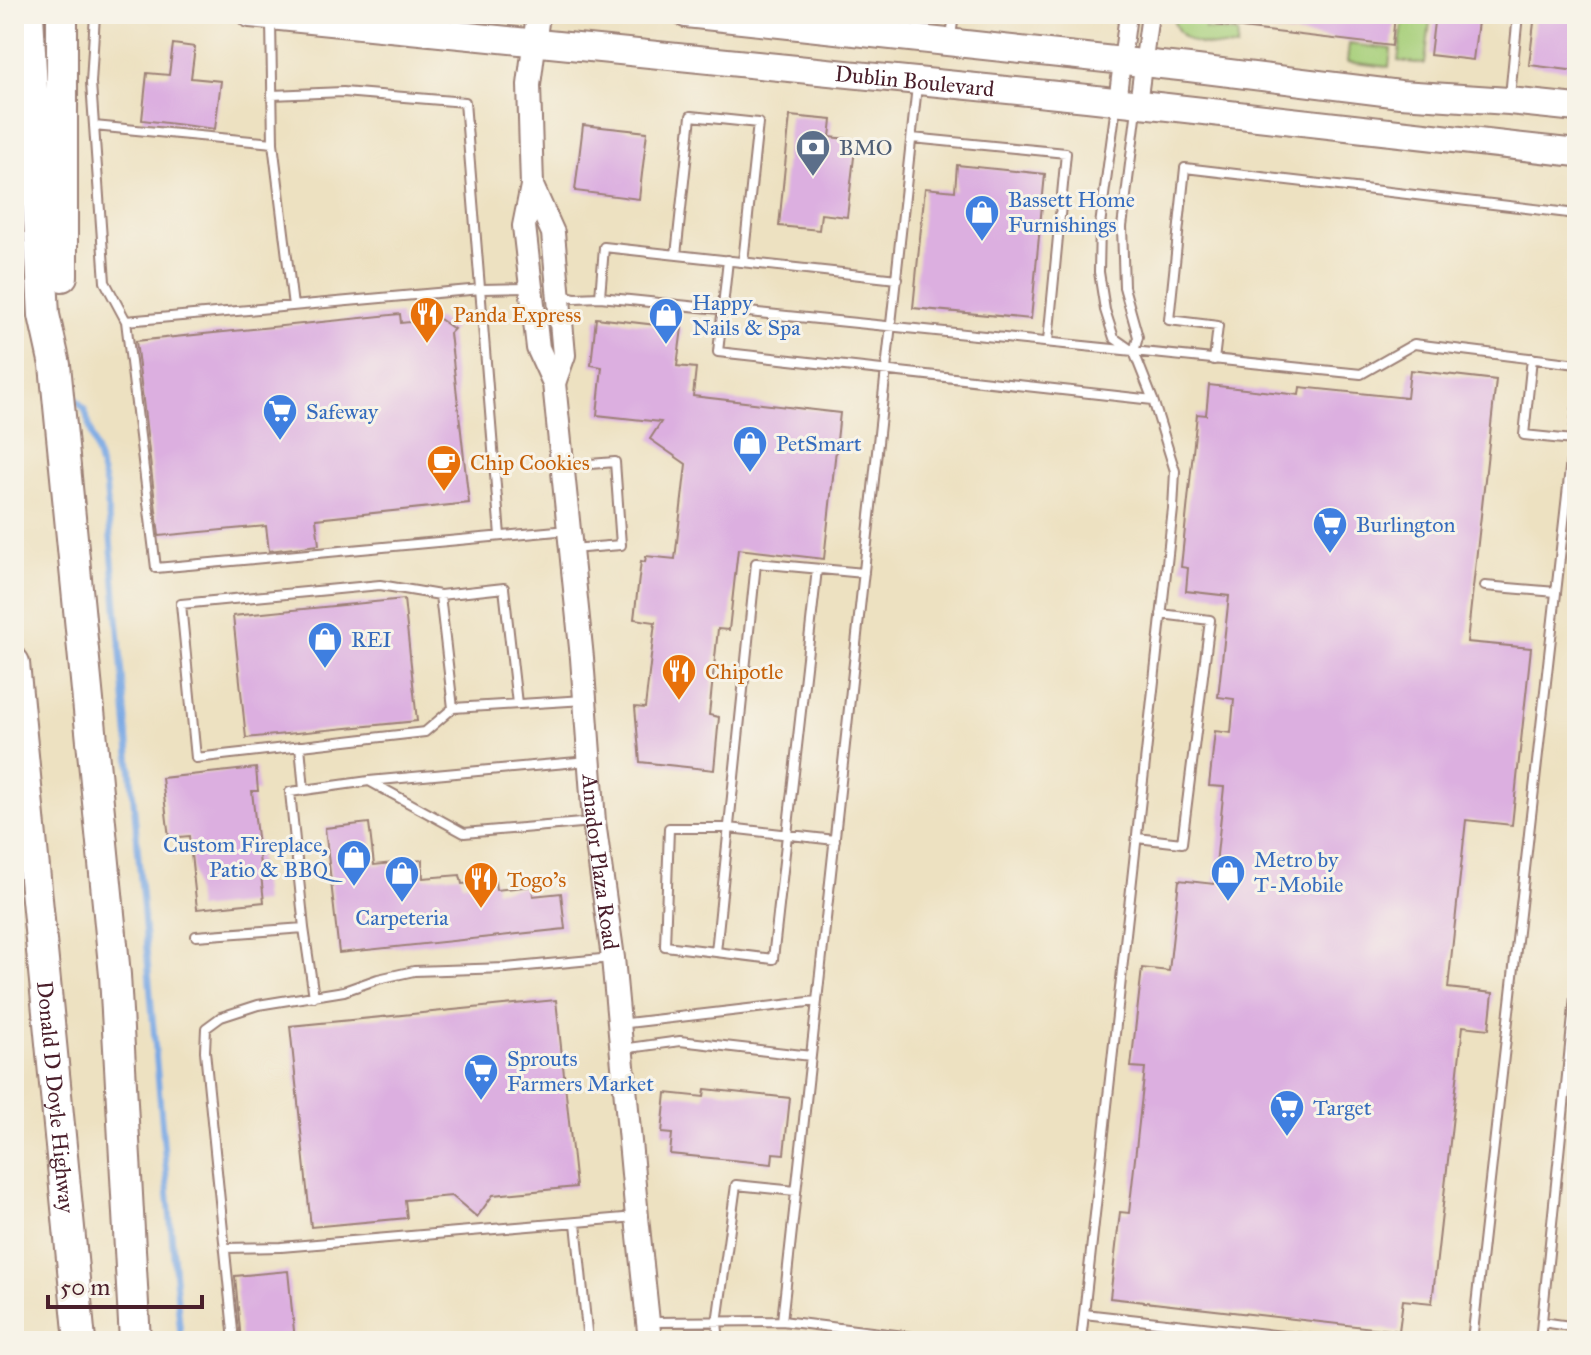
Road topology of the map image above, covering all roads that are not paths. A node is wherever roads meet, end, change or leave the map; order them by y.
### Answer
1 (28, 14) edge
2 (62, 14) edge
3 (95, 14) edge
4 (538, 14) edge
5 (686, 14) edge
6 (954, 14) edge
7 (1128, 14) edge
8 (1150, 14) edge
9 (1518, 14) edge
10 (260, 15) edge
11 (534, 42) junction
12 (950, 43) junction
13 (1133, 63) junction
14 (918, 81) junction
15 (272, 95) junction
16 (1509, 101) junction
17 (1127, 103) junction
18 (1577, 108) edge
19 (94, 126) junction
20 (912, 138) junction
21 (273, 143) junction
22 (1577, 153) edge
23 (532, 186) junction
24 (1577, 214) edge
25 (676, 255) junction
26 (728, 260) junction
27 (743, 262) junction
28 (897, 279) junction
29 (530, 288) junction
30 (481, 289) junction
31 (560, 295) junction
32 (600, 297) junction
33 (293, 306) junction
34 (722, 309) junction
35 (126, 321) junction
36 (891, 326) junction
37 (1048, 341) junction
38 (1134, 352) junction
39 (1532, 358) junction
40 (1214, 360) junction
41 (1577, 364) edge
42 (55, 365) junction
43 (887, 371) junction
44 (554, 383) junction
45 (1153, 400) junction
46 (1577, 406) edge
47 (1573, 440) junction
48 (563, 466) junction
49 (500, 536) junction
50 (570, 539) junction
51 (817, 569) junction
52 (864, 573) junction
53 (1485, 586) dead end
54 (1556, 592) junction
55 (440, 595) junction
56 (1161, 614) junction
57 (14, 663) edge
58 (585, 700) junction
59 (517, 704) junction
60 (453, 708) junction
61 (300, 746) junction
62 (589, 761) junction
63 (369, 781) junction
64 (304, 790) junction
65 (594, 822) junction
66 (729, 828) junction
67 (787, 835) junction
68 (1137, 838) junction
69 (835, 840) junction
70 (304, 928) junction
71 (196, 936) dead end
72 (716, 952) junction
73 (613, 958) junction
74 (1577, 977) edge
75 (314, 997) junction
76 (817, 1001) junction
77 (619, 1024) junction
78 (621, 1049) junction
79 (811, 1056) junction
80 (796, 1191) junction
81 (637, 1217) junction
82 (576, 1223) junction
83 (225, 1248) junction
84 (1084, 1314) junction
85 (782, 1321) junction
86 (1542, 1322) junction
87 (717, 1323) junction
88 (1189, 1326) junction
89 (1577, 1327) edge
90 (649, 1332) edge
91 (80, 1341) edge
92 (135, 1341) edge
93 (234, 1341) edge
94 (588, 1341) edge
95 (719, 1341) edge
96 (945, 1341) edge
97 (1081, 1341) edge
98 (1187, 1341) edge
99 (1330, 1341) edge
100 (1472, 1341) edge
101 (1540, 1341) edge

1 - 42 highway
2 - 42 highway
3 - 19 lane
4 - 11 street, Amador Plaza Road
5 - 12 main road, Dublin Boulevard
6 - 12 lane
7 - 13 street
8 - 13 street
9 - 16 lane
10 - 11 main road, Dublin Boulevard
10 - 15 lane
11 - 14 main road, Dublin Boulevard
11 - 23 street, Amador Plaza Road
12 - 13 main road, Dublin Boulevard
13 - 16 main road, Dublin Boulevard
13 - 17 street
14 - 17 main road, Dublin Boulevard
14 - 20 lane
15 - 21 lane
15 - 30 lane
16 - 18 main road, Dublin Boulevard
17 - 22 main road, Dublin Boulevard
17 - 38 lane
17 - 38 lane
19 - 21 lane
19 - 35 lane
20 - 28 lane
20 - 37 lane
21 - 33 lane
23 - 29 street, Amador Plaza Road
23 - 31 street, Amador Plaza Road
24 - 40 lane
25 - 26 lane
25 - 27 lane
25 - 32 lane
26 - 27 lane
26 - 34 lane
27 - 28 lane
28 - 36 lane
29 - 30 lane
29 - 44 street, Amador Plaza Road
30 - 33 lane
30 - 49 lane
31 - 32 lane
31 - 44 street, Amador Plaza Road
32 - 34 lane
33 - 35 lane
34 - 36 lane
34 - 43 lane
35 - 49 lane
36 - 37 lane
36 - 43 lane
37 - 38 lane
38 - 40 lane
38 - 45 lane
39 - 40 lane
39 - 41 lane
39 - 47 lane
42 - 92 highway
43 - 45 lane
43 - 52 lane
44 - 48 street, Amador Plaza Road
45 - 56 lane
46 - 47 lane
47 - 54 lane
48 - 50 street, Amador Plaza Road
48 - 50 lane
49 - 50 lane
50 - 58 street, Amador Plaza Road
51 - 52 lane
51 - 66 lane
51 - 67 lane
52 - 69 lane
53 - 54 lane
54 - 100 lane
55 - 59 lane
55 - 60 lane
55 - 61 lane
56 - 68 lane
56 - 68 lane
57 - 91 highway, Donald D Doyle Highway
58 - 59 lane
58 - 62 street, Amador Plaza Road
59 - 60 lane
60 - 61 lane
61 - 64 lane
62 - 63 lane
62 - 65 street, Amador Plaza Road
63 - 64 lane
63 - 65 lane
64 - 70 lane
65 - 73 street, Amador Plaza Road
66 - 67 lane
66 - 72 lane
66 - 72 lane
67 - 69 lane
67 - 72 lane
68 - 84 lane
69 - 76 lane
70 - 71 lane
70 - 75 lane
73 - 75 lane
73 - 77 street, Amador Plaza Road
74 - 86 lane
75 - 83 lane
76 - 77 lane
76 - 79 lane
77 - 78 street, Amador Plaza Road
78 - 79 lane
78 - 81 street, Amador Plaza Road
79 - 80 lane
80 - 85 lane
80 - 87 lane
81 - 82 lane
81 - 90 street, Amador Plaza Road
82 - 83 lane
82 - 94 lane
83 - 93 lane
84 - 88 lane
84 - 97 lane
85 - 87 lane
85 - 96 lane
86 - 89 lane
86 - 101 lane
87 - 90 lane
87 - 95 lane
88 - 98 lane
88 - 99 lane

